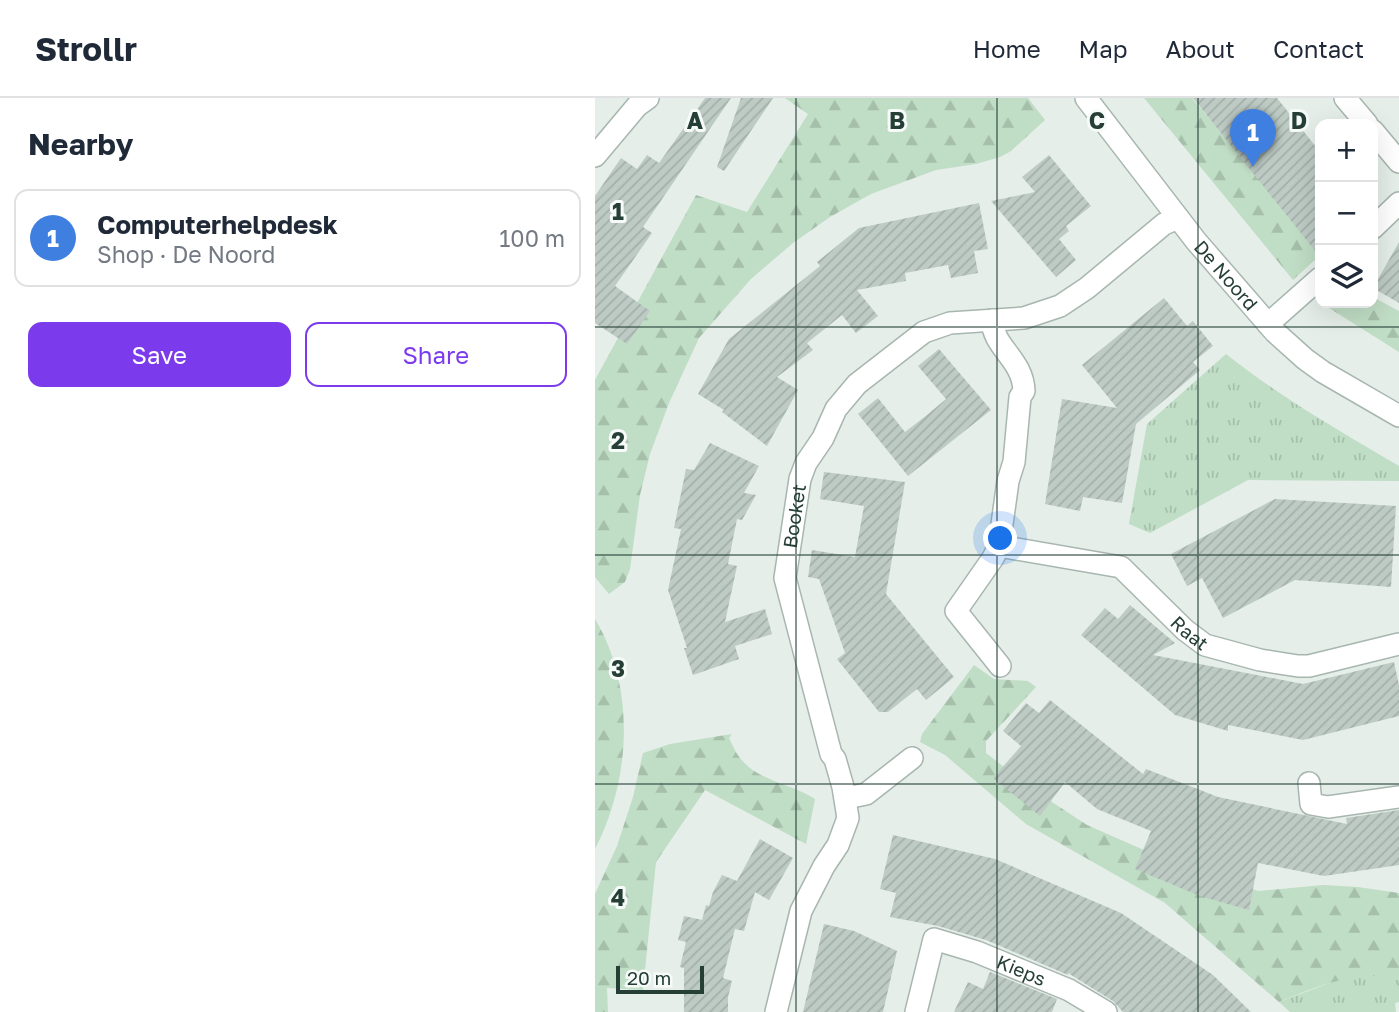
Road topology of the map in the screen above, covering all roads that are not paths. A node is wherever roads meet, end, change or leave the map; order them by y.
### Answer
1 (648, 98) edge
2 (1086, 98) edge
3 (1345, 98) edge
4 (1363, 119) edge
5 (1378, 137) edge
6 (595, 156) edge
7 (1399, 162) edge
8 (1399, 203) edge
9 (1178, 218) junction
10 (1378, 223) edge
11 (1315, 282) edge
12 (992, 320) junction
13 (1268, 324) junction
14 (1399, 416) edge
15 (999, 546) junction
16 (1399, 644) edge
17 (1000, 666) dead end
18 (912, 758) dead end
19 (1309, 783) dead end
20 (1399, 797) edge
21 (846, 798) junction
22 (776, 1012) edge
23 (916, 1012) edge
24 (1105, 1012) edge

1 - 6 street
2 - 9 street, De Noord
3 - 4 street
5 - 7 street
8 - 10 street
9 - 12 street, Booket
9 - 13 street, De Noord
11 - 13 street
12 - 15 street
12 - 21 street, Booket
13 - 14 street, De Noord
15 - 16 street, Raat
15 - 17 street
18 - 21 street
19 - 20 street
21 - 22 street, Booket
23 - 24 street, Kieps

